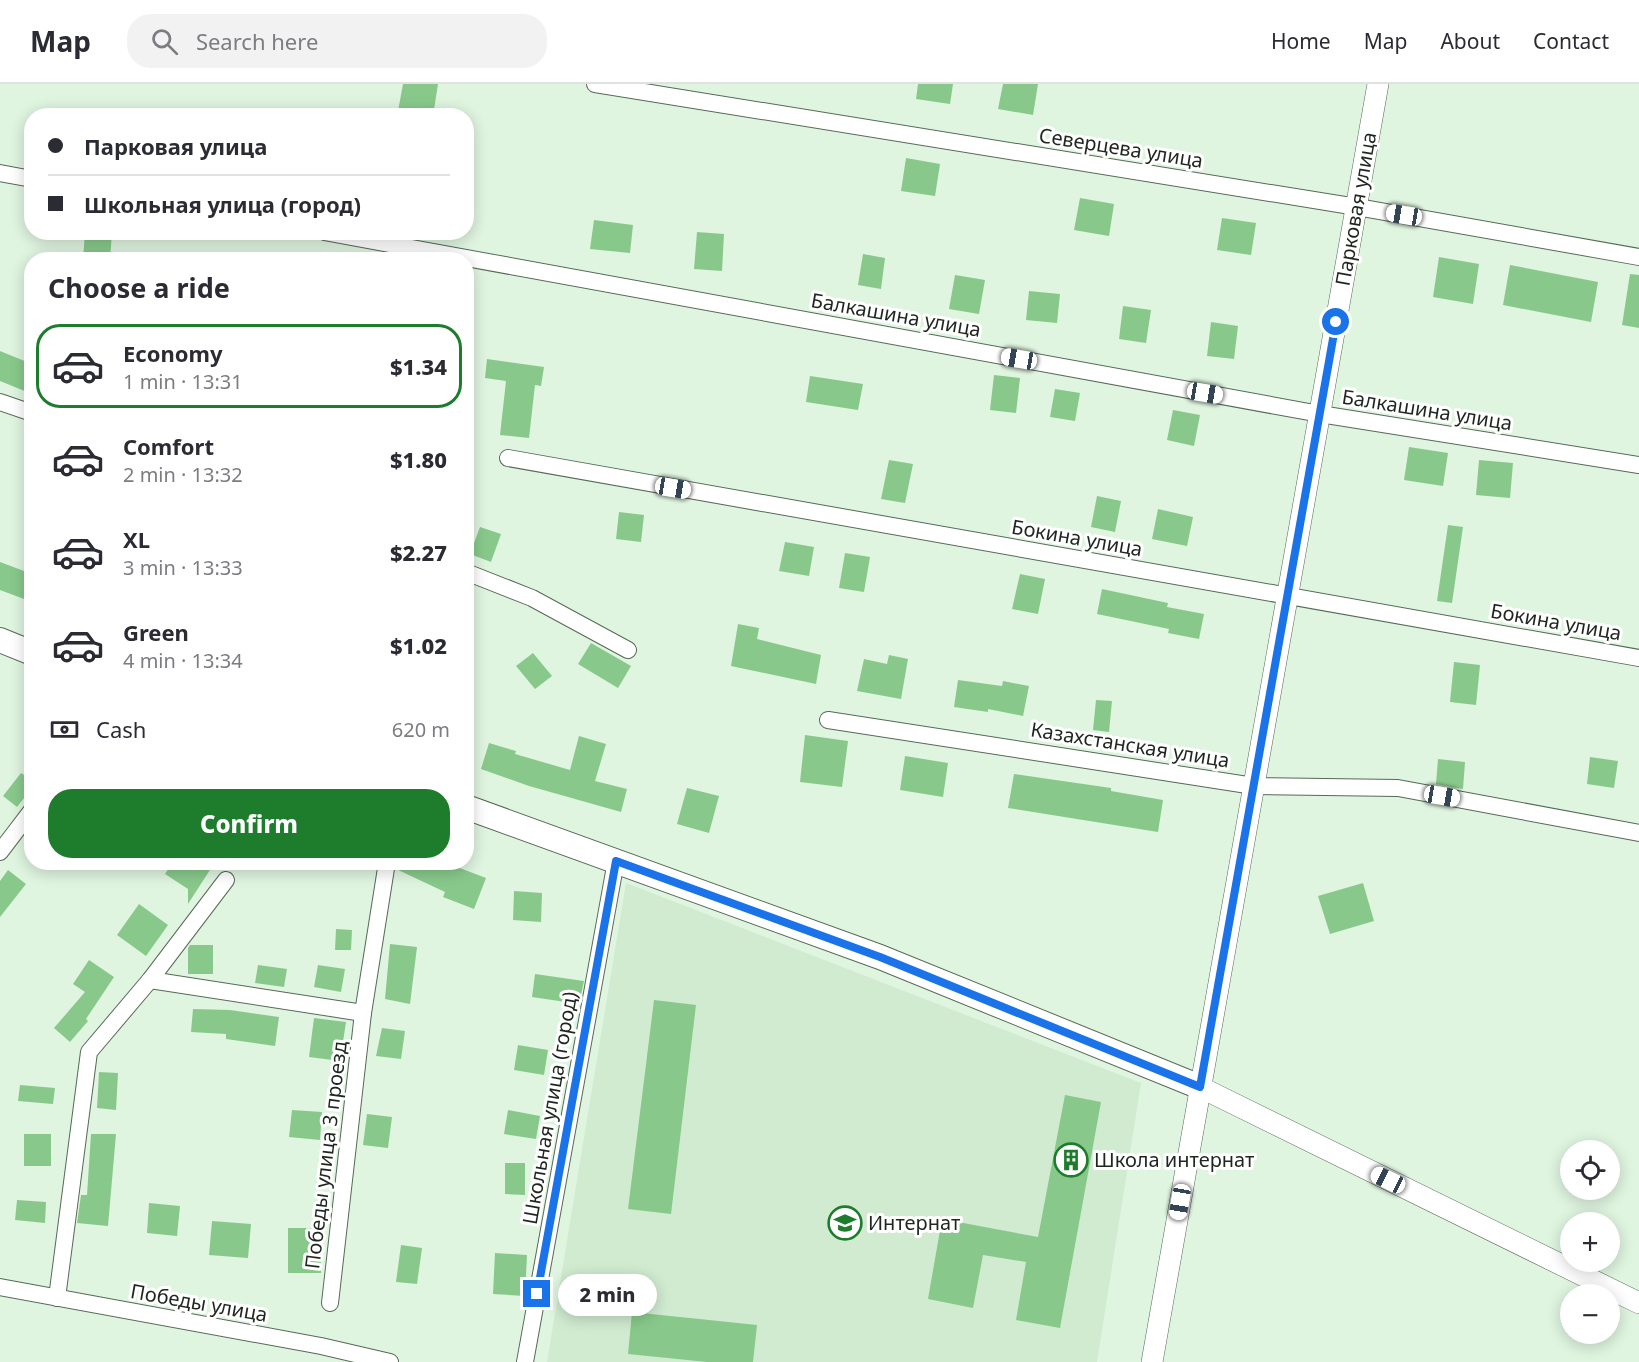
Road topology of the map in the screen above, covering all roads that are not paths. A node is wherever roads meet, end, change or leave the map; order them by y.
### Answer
1 (595, 84) edge
2 (1378, 84) edge
3 (0, 173) edge
4 (24, 178) edge
5 (1357, 207) junction
6 (368, 240) edge
7 (433, 252) edge
8 (1639, 257) edge
9 (474, 259) edge
10 (0, 402) edge
11 (24, 410) edge
12 (1320, 414) junction
13 (508, 458) dead end
14 (1639, 465) edge
15 (474, 575) edge
16 (1287, 597) junction
17 (0, 640) edge
18 (24, 650) edge
19 (628, 650) dead end
20 (1639, 658) edge
21 (828, 720) dead end
22 (1254, 786) junction
23 (474, 810) edge
24 (24, 820) edge
25 (1639, 833) edge
26 (0, 852) edge
27 (616, 861) junction
28 (386, 870) edge
29 (226, 880) dead end
30 (150, 980) junction
31 (363, 1012) junction
32 (1200, 1087) junction
33 (0, 1287) edge
34 (57, 1298) junction
35 (330, 1303) dead end
36 (1639, 1303) edge
37 (390, 1362) edge
38 (525, 1362) edge
39 (1152, 1362) edge

1 - 5 street, Северцева улица
2 - 5 street, Парковая улица
3 - 4 street
5 - 8 street, Северцева улица
5 - 12 street, Парковая улица
6 - 7 street, Балкашина улица
9 - 12 street, Балкашина улица
10 - 11 street
12 - 14 street, Балкашина улица
12 - 16 street, Парковая улица
13 - 16 street, Бокина улица
15 - 19 street
16 - 20 street, Бокина улица
16 - 22 street, Парковая улица
17 - 18 main road
21 - 22 street, Казахстанская улица
22 - 25 street, Казахстанская улица
22 - 32 street, Парковая улица
23 - 27 main road
24 - 26 street
27 - 32 main road
27 - 38 street, Школьная улица (город)
28 - 31 street, Победы улица 3 проезд
29 - 30 street
30 - 31 street
30 - 34 street
31 - 35 street, Победы улица 3 проезд
32 - 36 street
32 - 39 street, Парковая улица
33 - 34 street, Победы улица
34 - 37 street, Победы улица

